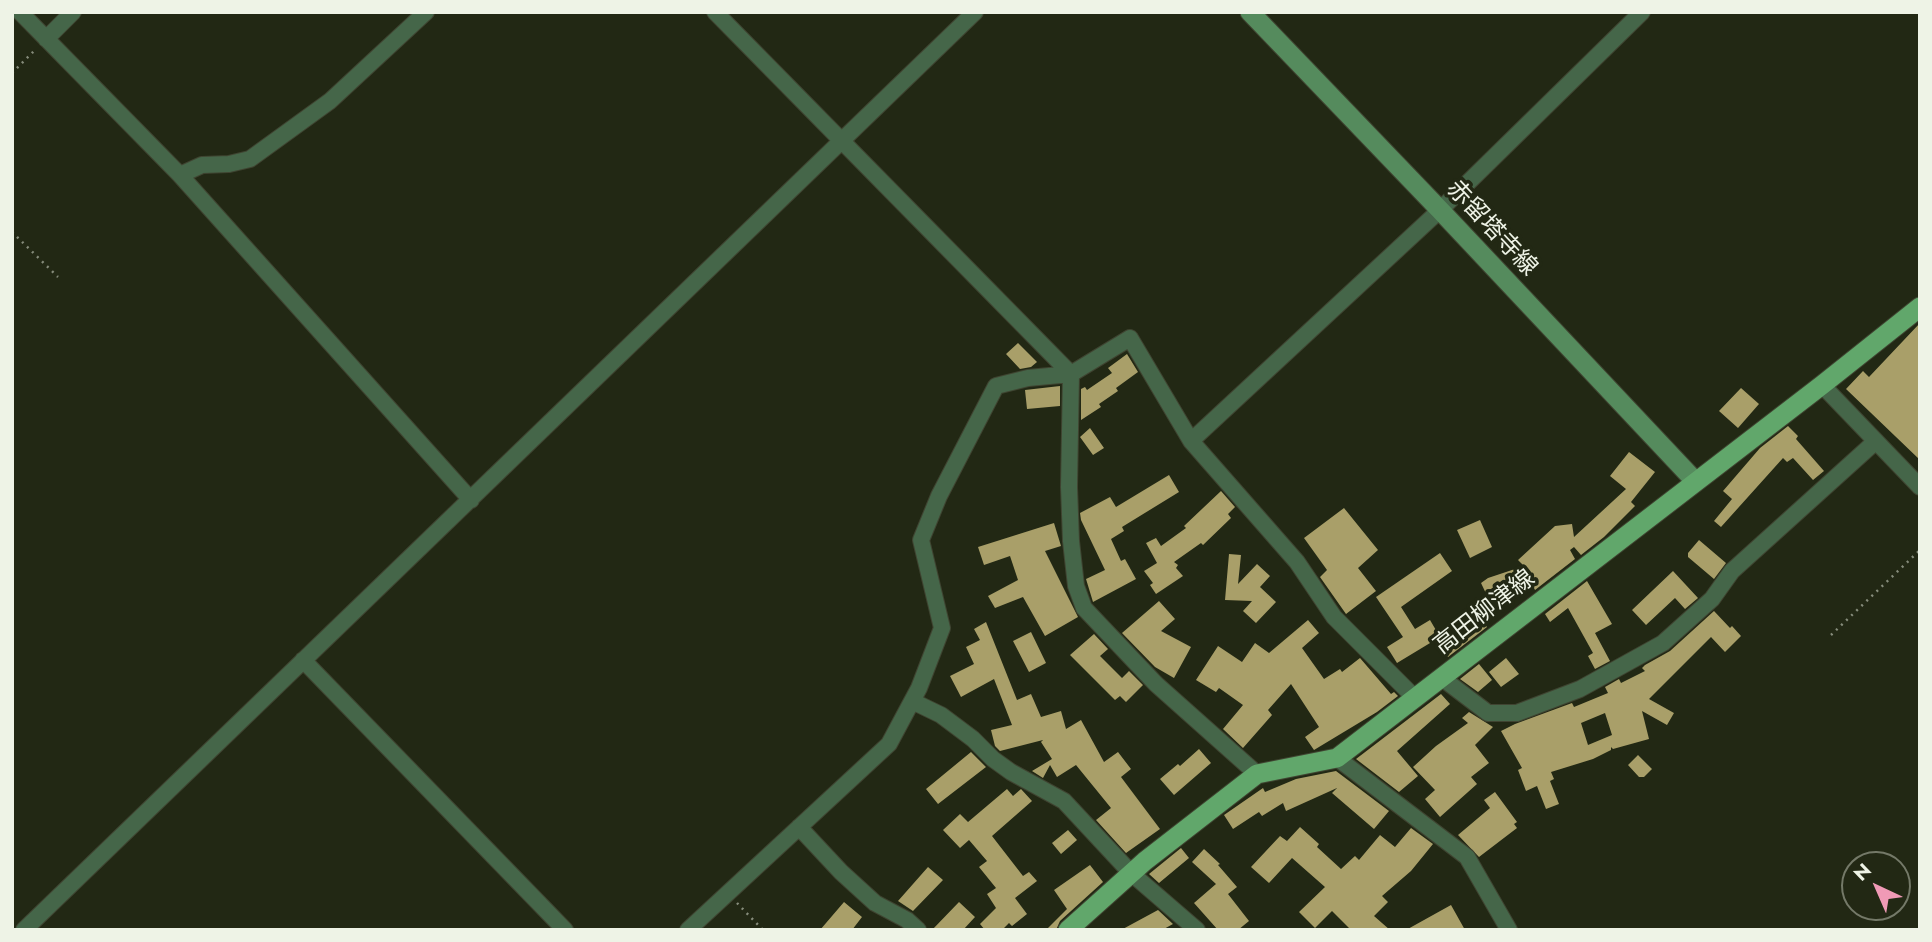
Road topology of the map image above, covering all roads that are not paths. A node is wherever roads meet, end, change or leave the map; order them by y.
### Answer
1 (20, 12) edge
2 (73, 12) edge
3 (426, 12) edge
4 (715, 12) edge
5 (975, 12) edge
6 (1250, 12) edge
7 (1642, 12) edge
8 (46, 39) junction
9 (840, 141) junction
10 (180, 176) junction
11 (1440, 210) junction
12 (1920, 307) edge
13 (1071, 374) junction
14 (1822, 385) junction
15 (1876, 441) junction
16 (1191, 442) junction
17 (1695, 481) junction
18 (1920, 487) edge
19 (471, 500) junction
20 (303, 660) junction
21 (1442, 678) junction
22 (1415, 698) junction
23 (912, 701) junction
24 (1337, 758) junction
25 (1257, 775) junction
26 (799, 827) junction
27 (1131, 873) junction
28 (1500, 927) edge
29 (24, 930) edge
30 (565, 930) edge
31 (688, 930) edge
32 (918, 930) edge
33 (1068, 930) edge
34 (1197, 930) edge

1 - 8 street
2 - 8 street
3 - 10 street
4 - 9 street
5 - 9 street
6 - 11 main road, 赤留塔寺線
7 - 11 street
8 - 10 street
9 - 13 street
9 - 19 street
10 - 19 street
11 - 16 street
11 - 17 main road, 赤留塔寺線
12 - 14 main road, 高田柳津線
13 - 16 street
13 - 23 street
13 - 25 street
14 - 15 street
14 - 17 main road, 高田柳津線
15 - 18 street
15 - 21 street
16 - 22 street
17 - 21 main road, 高田柳津線
19 - 20 street
20 - 29 street
20 - 30 street
21 - 22 main road, 高田柳津線
22 - 24 main road, 高田柳津線
23 - 26 street
23 - 27 street
24 - 25 main road, 高田柳津線
24 - 28 street
25 - 27 main road, 高田柳津線
26 - 31 street
26 - 32 street
27 - 33 main road, 高田柳津線
27 - 34 street

